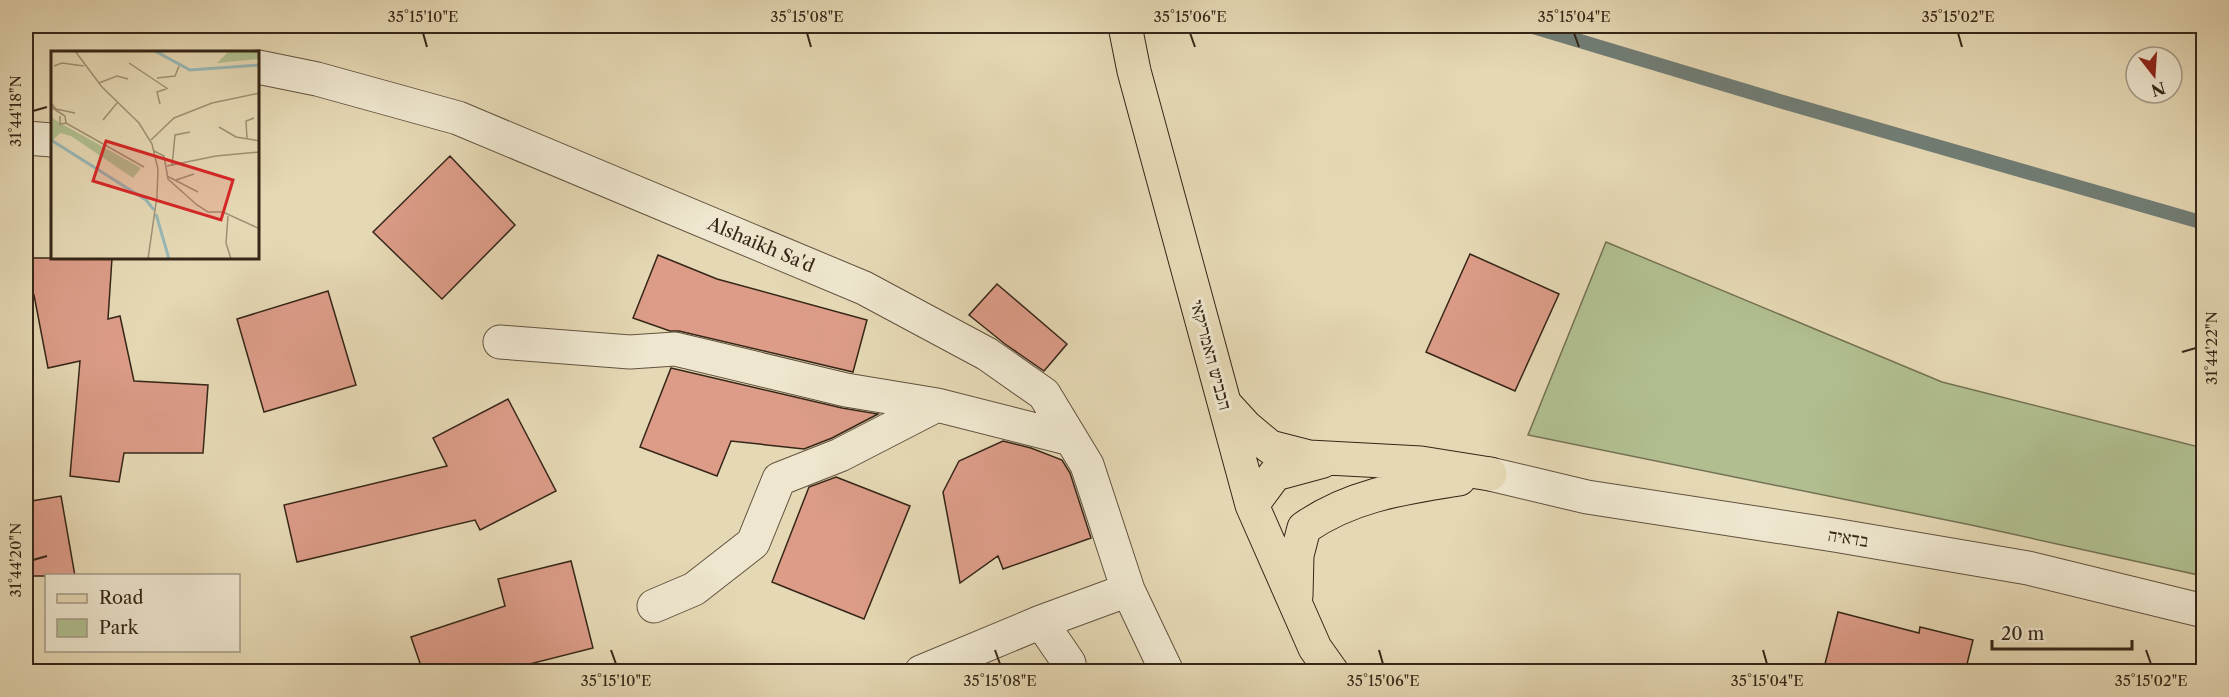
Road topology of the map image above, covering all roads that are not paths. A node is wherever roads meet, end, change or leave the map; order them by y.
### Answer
1 (1125, 26) edge
2 (260, 67) edge
3 (26, 138) edge
4 (51, 140) edge
5 (500, 342) dead end
6 (1224, 403) junction
7 (937, 405) junction
8 (1071, 439) junction
9 (1334, 458) junction
10 (1490, 474) junction
11 (1252, 505) junction
12 (1128, 590) junction
13 (1296, 603) junction
14 (654, 606) dead end
15 (2204, 611) edge
16 (1041, 622) junction
17 (921, 672) edge
18 (1070, 672) edge
19 (1167, 672) edge
20 (1332, 672) edge

1 - 6 main road, הכביש האמריקאי
2 - 8 street, Alshaikh Sa'd
3 - 4 street
5 - 7 street
6 - 9 main road
6 - 11 main road, הכביש האמריקאי
7 - 8 street
7 - 14 street
8 - 12 street, Alshaikh Sa'd
9 - 10 main road
9 - 11 main road
10 - 13 main road
10 - 15 street, בדאיה
11 - 13 main road, הכביש האמריקאי
12 - 16 street
12 - 19 street, Alshaikh Sa'd
13 - 20 main road, הכביש האמריקאי
16 - 17 street
16 - 18 street

